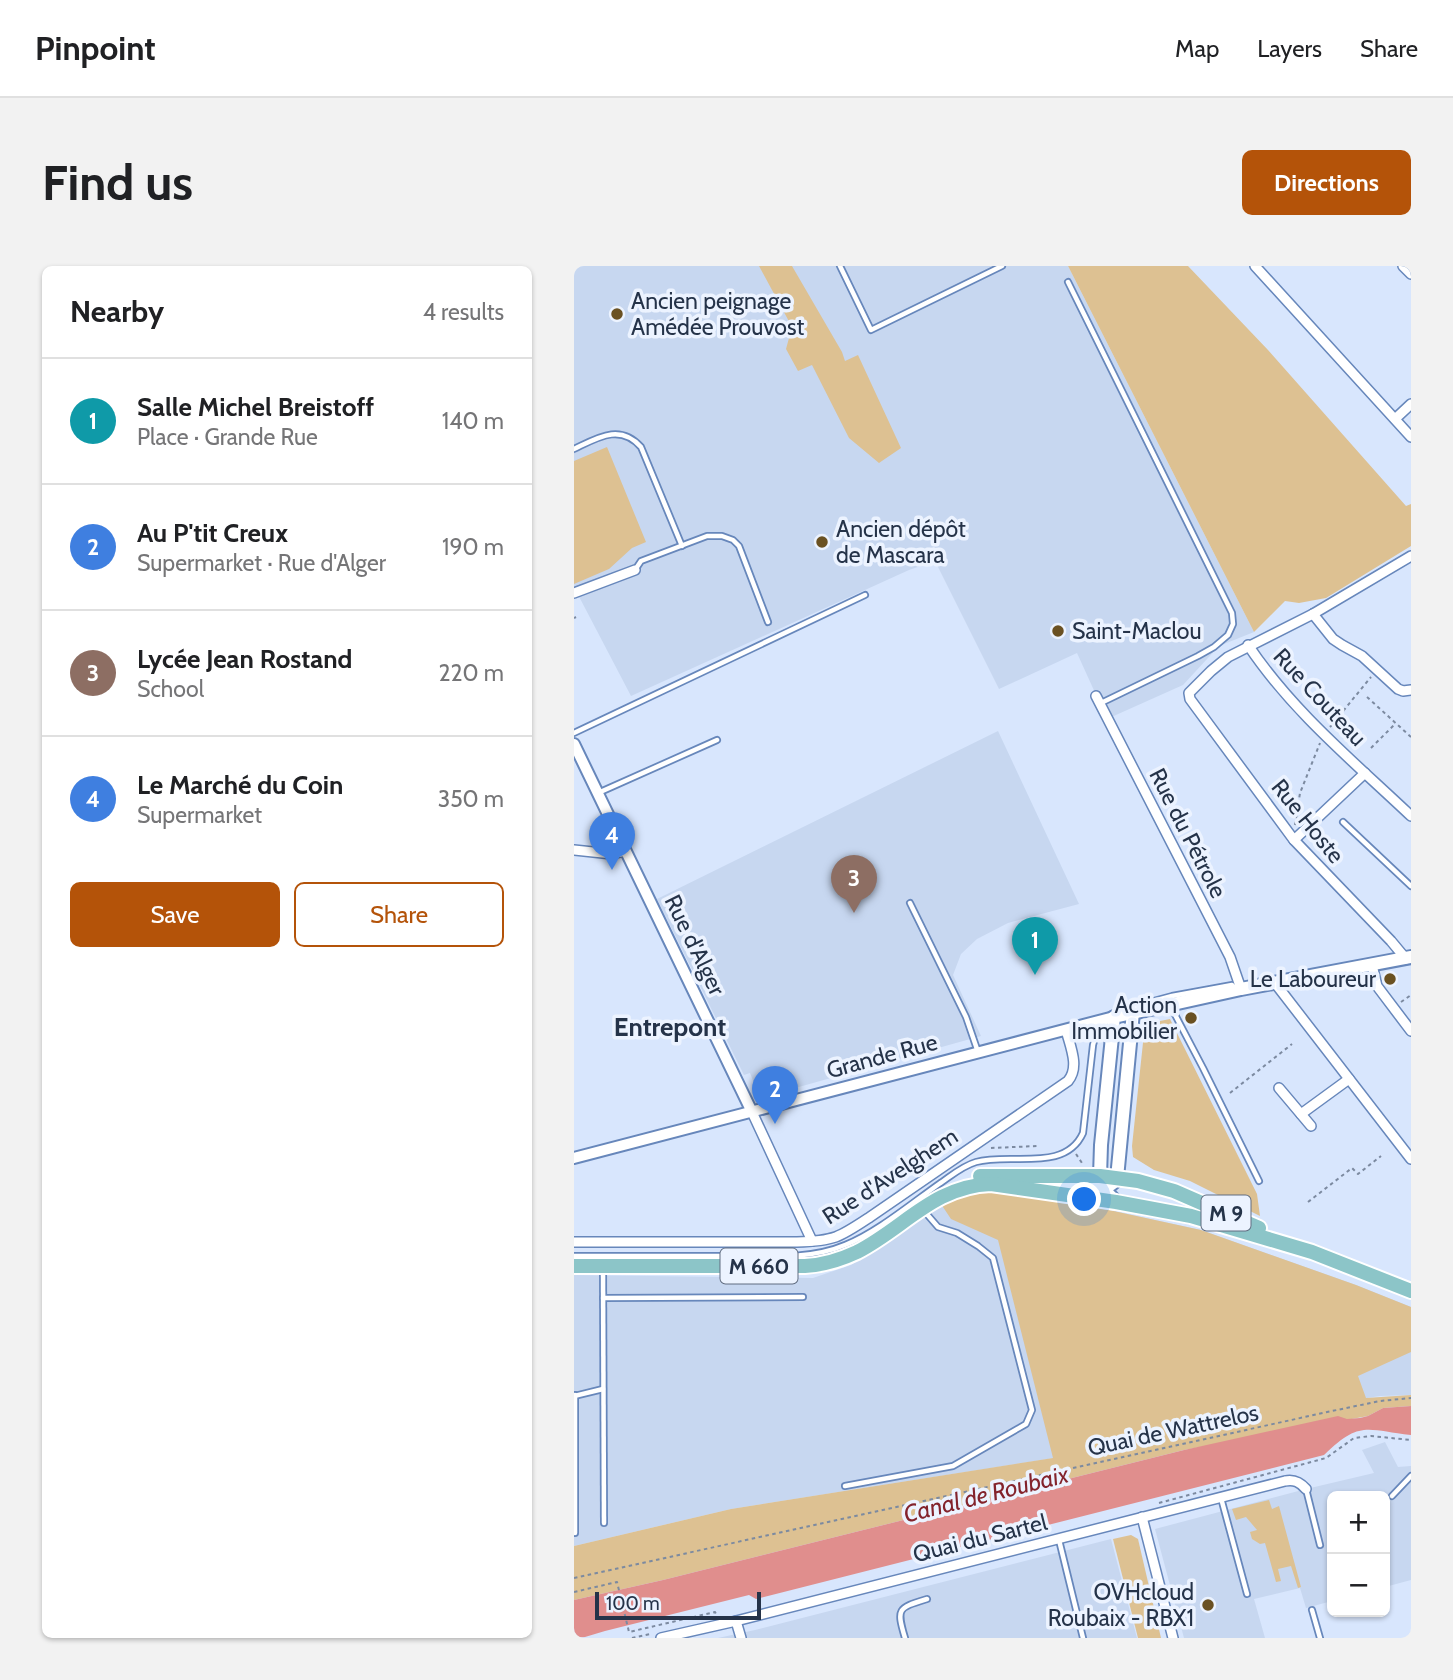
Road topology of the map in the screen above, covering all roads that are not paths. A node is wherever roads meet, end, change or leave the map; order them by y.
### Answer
1 (840, 266) edge
2 (1002, 266) edge
3 (1255, 266) edge
4 (1403, 266) edge
5 (1411, 274) edge
6 (1068, 282) dead end
7 (1411, 404) edge
8 (1395, 419) junction
9 (1411, 437) edge
10 (574, 450) edge
11 (682, 547) junction
12 (1411, 556) edge
13 (635, 570) joint
14 (574, 593) edge
15 (865, 595) dead end
16 (1312, 614) junction
17 (768, 622) dead end
18 (1248, 645) junction
19 (1411, 690) edge
20 (1098, 700) joint
21 (574, 733) edge
22 (717, 740) dead end
23 (574, 744) edge
24 (1365, 772) junction
25 (598, 793) junction
26 (1411, 816) edge
27 (1343, 822) dead end
28 (1294, 840) junction
29 (574, 850) edge
30 (625, 851) junction
31 (1411, 886) edge
32 (910, 903) dead end
33 (1409, 958) edge
34 (1372, 965) junction
35 (1275, 983) junction
36 (1240, 987) junction
37 (1164, 1005) junction
38 (1133, 1012) junction
39 (1114, 1017) junction
40 (1100, 1021) junction
41 (1066, 1030) junction
42 (1411, 1031) edge
43 (978, 1052) junction
44 (1349, 1079) junction
45 (1279, 1088) dead end
46 (752, 1112) junction
47 (1301, 1114) junction
48 (1311, 1126) dead end
49 (574, 1158) edge
50 (1411, 1159) edge
51 (1117, 1178) junction
52 (1259, 1181) dead end
53 (1102, 1182) junction
54 (956, 1189) junction
55 (1116, 1202) junction
56 (925, 1207) junction
57 (812, 1241) junction
58 (574, 1242) edge
59 (1312, 1252) junction
60 (574, 1256) edge
61 (574, 1266) edge
62 (603, 1266) junction
63 (1411, 1289) edge
64 (803, 1297) dead end
65 (603, 1298) junction
66 (603, 1389) junction
67 (574, 1396) edge
68 (1411, 1476) edge
69 (845, 1486) dead end
70 (1306, 1489) joint
71 (1392, 1496) dead end
72 (1221, 1497) junction
73 (1142, 1517) junction
74 (604, 1522) dead end
75 (575, 1533) edge
76 (1059, 1538) junction
77 (1320, 1545) dead end
78 (1247, 1594) dead end
79 (927, 1599) dead end
80 (1312, 1610) dead end
81 (736, 1620) junction
82 (661, 1638) edge
83 (741, 1638) edge
84 (905, 1638) edge
85 (1083, 1638) edge
86 (1173, 1638) edge
87 (1320, 1638) edge

1 - 2 lane
3 - 8 street
4 - 5 street
6 - 20 lane
7 - 8 street
8 - 9 street
10 - 11 lane
11 - 13 lane
11 - 17 lane
12 - 16 street
13 - 14 street
15 - 21 lane
16 - 18 street
16 - 19 street
18 - 24 street, Rue Couteau
18 - 28 street, Rue Hoste
20 - 36 street, Rue du Pétrole
22 - 25 lane
23 - 25 street, Rue d'Alger
24 - 26 street, Rue Couteau
24 - 28 street, Rue Couteau
25 - 30 street, Rue d'Alger
27 - 31 lane
28 - 33 street, Rue Hoste
29 - 30 street
30 - 46 street, Rue d'Alger
32 - 43 lane
33 - 34 main road, Grande Rue
34 - 35 main road, Grande Rue
34 - 42 street
35 - 36 main road, Grande Rue
35 - 44 street
36 - 37 main road, Grande Rue
36 - 40 lane
37 - 38 main road, Grande Rue
37 - 52 lane
38 - 39 main road, Grande Rue
38 - 51 main road
39 - 40 street, Grande Rue
39 - 53 main road
40 - 41 street, Grande Rue
40 - 60 lane
41 - 43 street, Grande Rue
41 - 57 street, Rue d'Avelghem
43 - 46 street, Grande Rue
44 - 47 street
44 - 50 street
45 - 47 street
46 - 49 street, Grande Rue
46 - 57 street, Rue d'Alger
47 - 48 street
51 - 53 main road, M 9
51 - 59 main road, M 9
53 - 54 main road, M 9
53 - 55 main road
53 - 56 main road, M 660
54 - 55 main road, M 660
54 - 56 main road, M 660
55 - 59 main road, M 9
56 - 62 main road, M 660
56 - 69 lane
57 - 58 street, Rue d'Avelghem
59 - 63 main road, M 9
61 - 62 main road, M 660
62 - 65 lane
64 - 65 lane
65 - 66 lane
66 - 67 lane
66 - 74 lane
67 - 75 lane
68 - 71 lane
70 - 72 street, Quai du Sartel
70 - 77 lane
72 - 73 street, Quai du Sartel
72 - 78 lane
73 - 76 street, Quai du Sartel
73 - 86 street
76 - 81 street, Quai du Sartel
76 - 85 lane
79 - 84 lane
80 - 87 lane
81 - 82 street, Quai du Sartel
81 - 83 street

